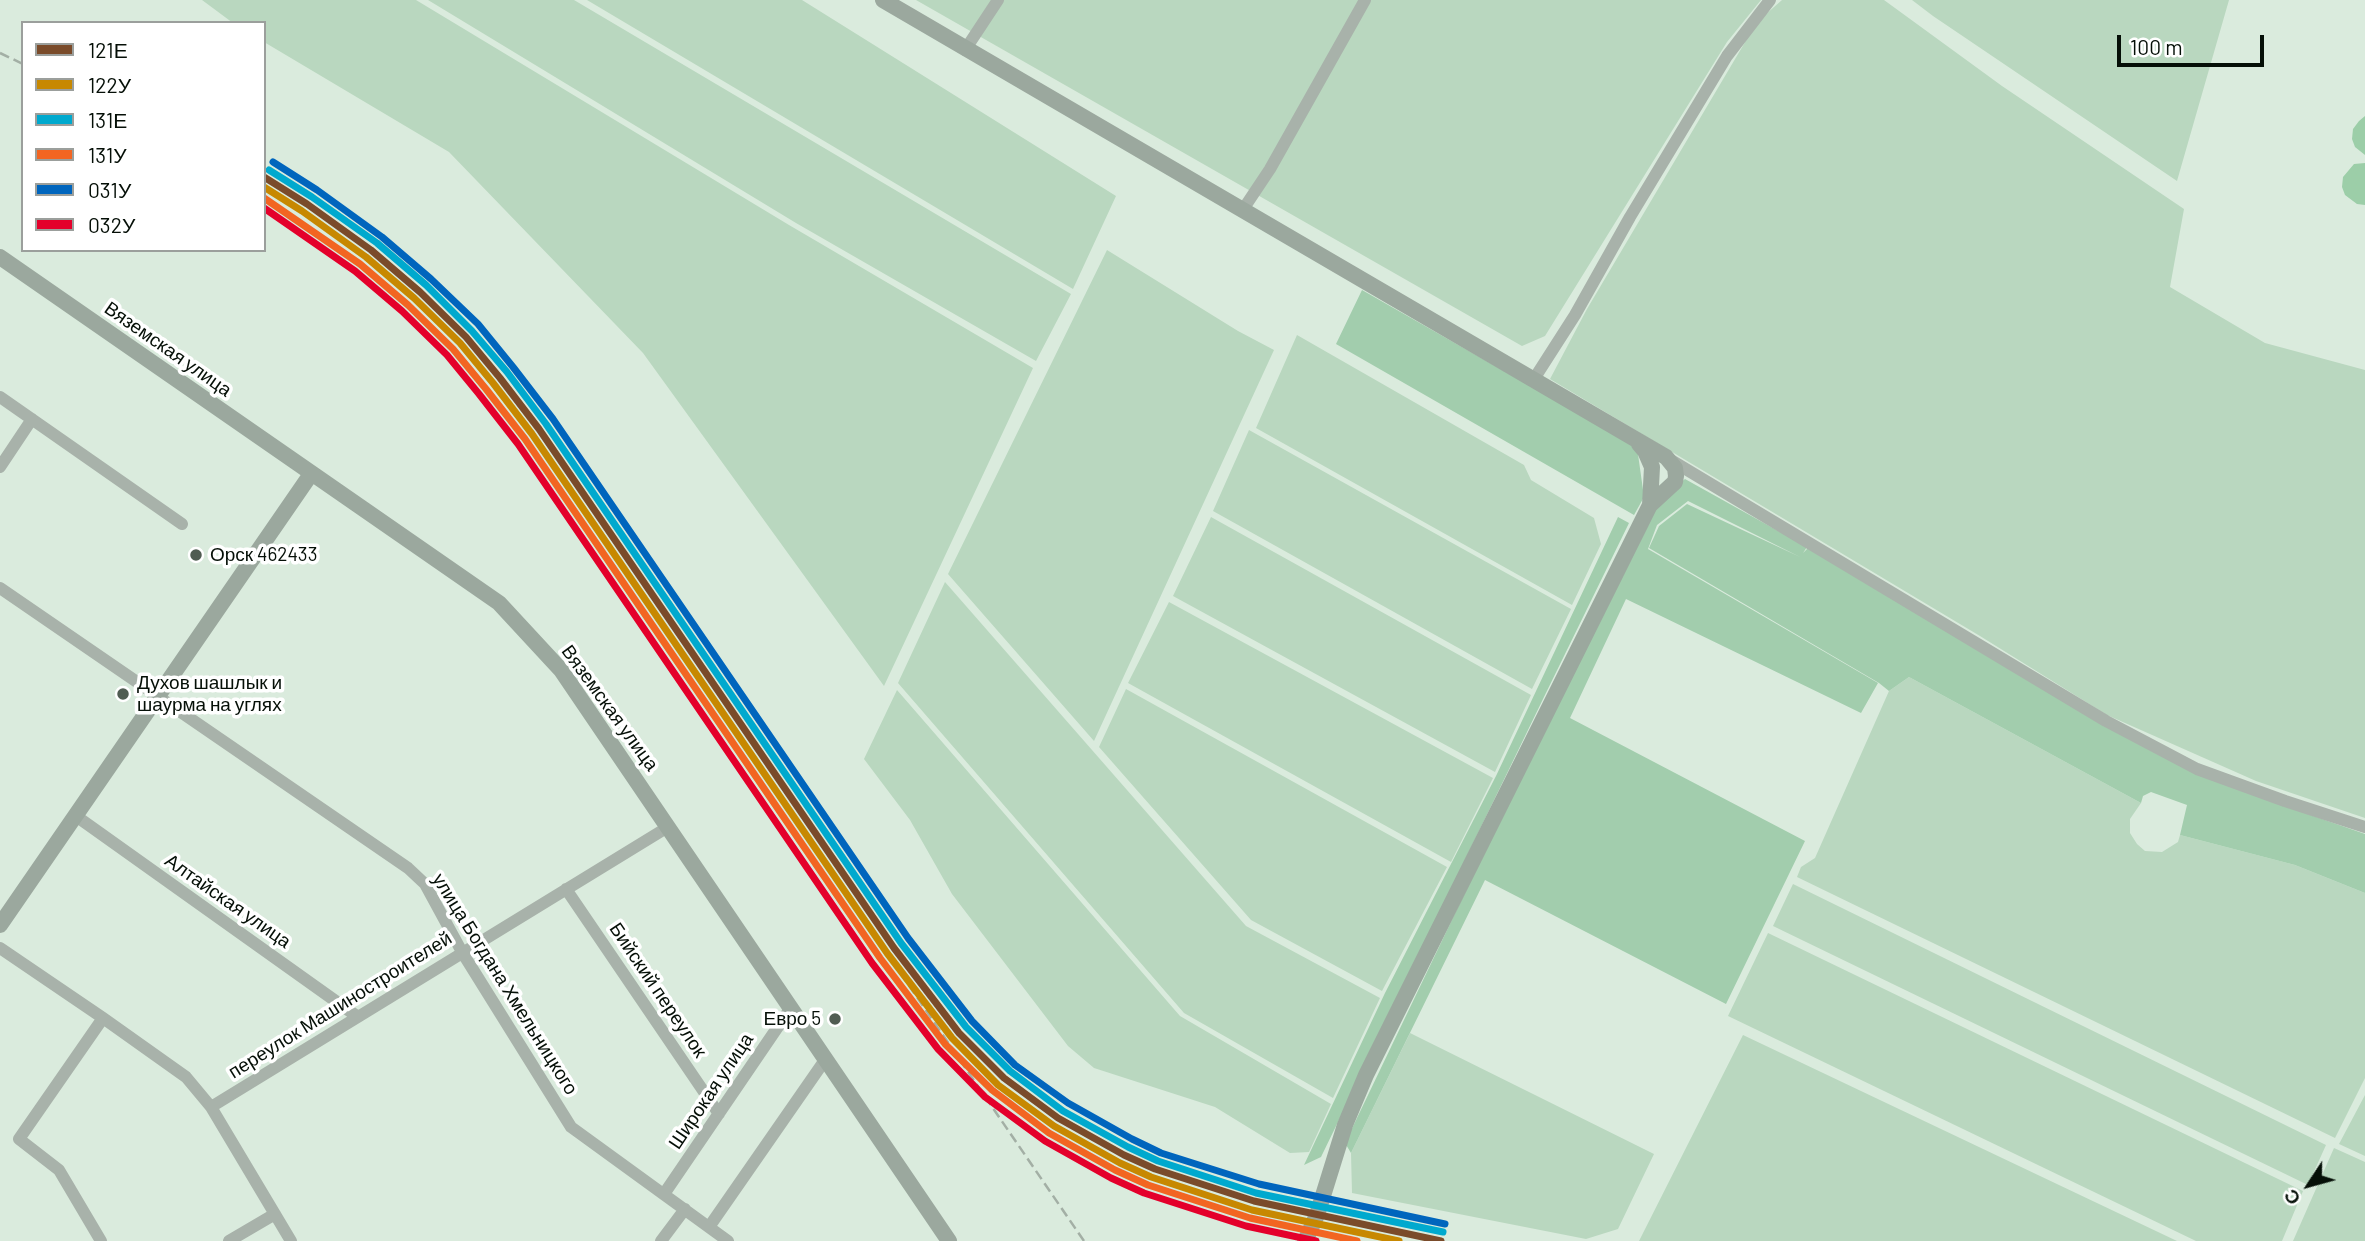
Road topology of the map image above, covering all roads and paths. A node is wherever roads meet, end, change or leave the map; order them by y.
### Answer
1 (883, 0) edge
2 (998, 0) edge
3 (1364, 0) edge
4 (1770, 0) edge
5 (965, 50) junction
6 (1242, 211) junction
7 (0, 257) edge
8 (1534, 379) junction
9 (0, 397) edge
10 (32, 419) junction
11 (1633, 438) junction
12 (1666, 457) junction
13 (0, 467) edge
14 (312, 474) junction
15 (1650, 505) junction
16 (182, 524) dead end
17 (0, 588) edge
18 (159, 695) junction
19 (76, 817) junction
20 (668, 827) junction
21 (2365, 827) edge
22 (566, 889) junction
23 (0, 925) edge
24 (0, 948) edge
25 (462, 952) junction
26 (790, 1009) junction
27 (358, 1017) junction
28 (103, 1018) junction
29 (825, 1060) junction
30 (211, 1107) junction
31 (719, 1114) junction
32 (664, 1194) junction
33 (685, 1209) junction
34 (275, 1214) junction
35 (709, 1227) junction
36 (101, 1241) edge
37 (229, 1241) edge
38 (291, 1241) edge
39 (661, 1241) edge
40 (728, 1241) edge
41 (949, 1241) edge
42 (1305, 1241) edge

1 - 5 main road
2 - 5 street
3 - 6 street
4 - 8 street
5 - 6 main road
6 - 8 main road
7 - 14 main road, Вяземская улица
8 - 11 main road
9 - 10 street
10 - 13 street
10 - 16 street
11 - 12 main road
11 - 15 main road
12 - 15 main road
12 - 21 street
14 - 18 main road
14 - 20 main road, Вяземская улица
15 - 42 main road
17 - 18 street, улица Богдана Хмельницкого
18 - 19 main road
18 - 25 street, улица Богдана Хмельницкого
19 - 23 main road
19 - 27 street, Алтайская улица
20 - 22 street, переулок Машиностроителей
20 - 26 main road, Вяземская улица
22 - 25 street, переулок Машиностроителей
22 - 31 street, Бийский переулок
24 - 28 street
25 - 27 street, переулок Машиностроителей
25 - 32 street, улица Богдана Хмельницкого
26 - 29 main road, Вяземская улица
26 - 31 street, Широкая улица
27 - 30 street, переулок Машиностроителей
28 - 30 street
28 - 36 street
29 - 35 street
29 - 41 main road, Вяземская улица
30 - 34 street
31 - 32 street, Широкая улица
32 - 33 street, улица Богдана Хмельницкого
33 - 35 street, улица Богдана Хмельницкого
33 - 39 street
34 - 37 street
34 - 38 street
35 - 40 street, улица Богдана Хмельницкого

